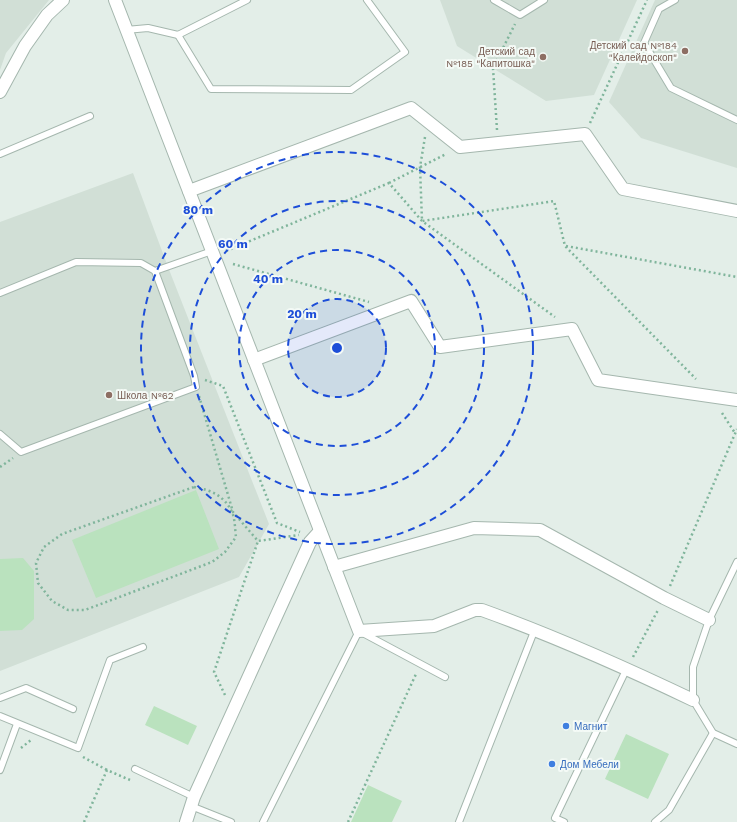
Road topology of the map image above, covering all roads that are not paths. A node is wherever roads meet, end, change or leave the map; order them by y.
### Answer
1 (63, 0) edge
2 (115, 0) edge
3 (247, 0) edge
4 (367, 0) edge
5 (494, 0) edge
6 (544, 0) edge
7 (675, 0) edge
8 (126, 30) junction
9 (178, 34) junction
10 (0, 92) edge
11 (90, 116) dead end
12 (737, 120) edge
13 (0, 154) edge
14 (188, 191) junction
15 (737, 211) edge
16 (212, 251) junction
17 (155, 271) junction
18 (0, 293) edge
19 (254, 360) junction
20 (737, 400) edge
21 (0, 434) edge
22 (320, 531) junction
23 (737, 562) edge
24 (334, 567) junction
25 (709, 620) junction
26 (535, 629) junction
27 (359, 632) junction
28 (143, 647) dead end
29 (627, 668) junction
30 (444, 677) dead end
31 (0, 698) edge
32 (693, 700) junction
33 (73, 709) dead end
34 (0, 716) edge
35 (17, 724) junction
36 (713, 734) junction
37 (737, 744) edge
38 (135, 769) dead end
39 (0, 770) edge
40 (192, 801) junction
41 (186, 822) edge
42 (231, 822) edge
43 (263, 822) edge
44 (458, 822) edge
45 (564, 822) edge
46 (655, 822) edge

1 - 10 street
2 - 8 street
3 - 9 lane
4 - 9 lane
5 - 6 lane
7 - 12 lane
8 - 9 lane
8 - 14 street
11 - 13 lane
14 - 15 street
14 - 16 street
16 - 17 lane
16 - 19 street
17 - 18 lane
17 - 21 lane
19 - 20 street
19 - 22 street
22 - 24 street
22 - 40 street
23 - 25 lane
24 - 25 street
24 - 27 street
25 - 32 lane
26 - 27 street
26 - 29 street
26 - 44 lane
27 - 30 lane
27 - 43 lane
28 - 35 lane
29 - 32 street
29 - 45 lane
31 - 33 lane
32 - 36 lane
34 - 35 lane
35 - 39 lane
36 - 37 lane
36 - 46 lane
38 - 40 lane
40 - 41 street
40 - 42 lane

